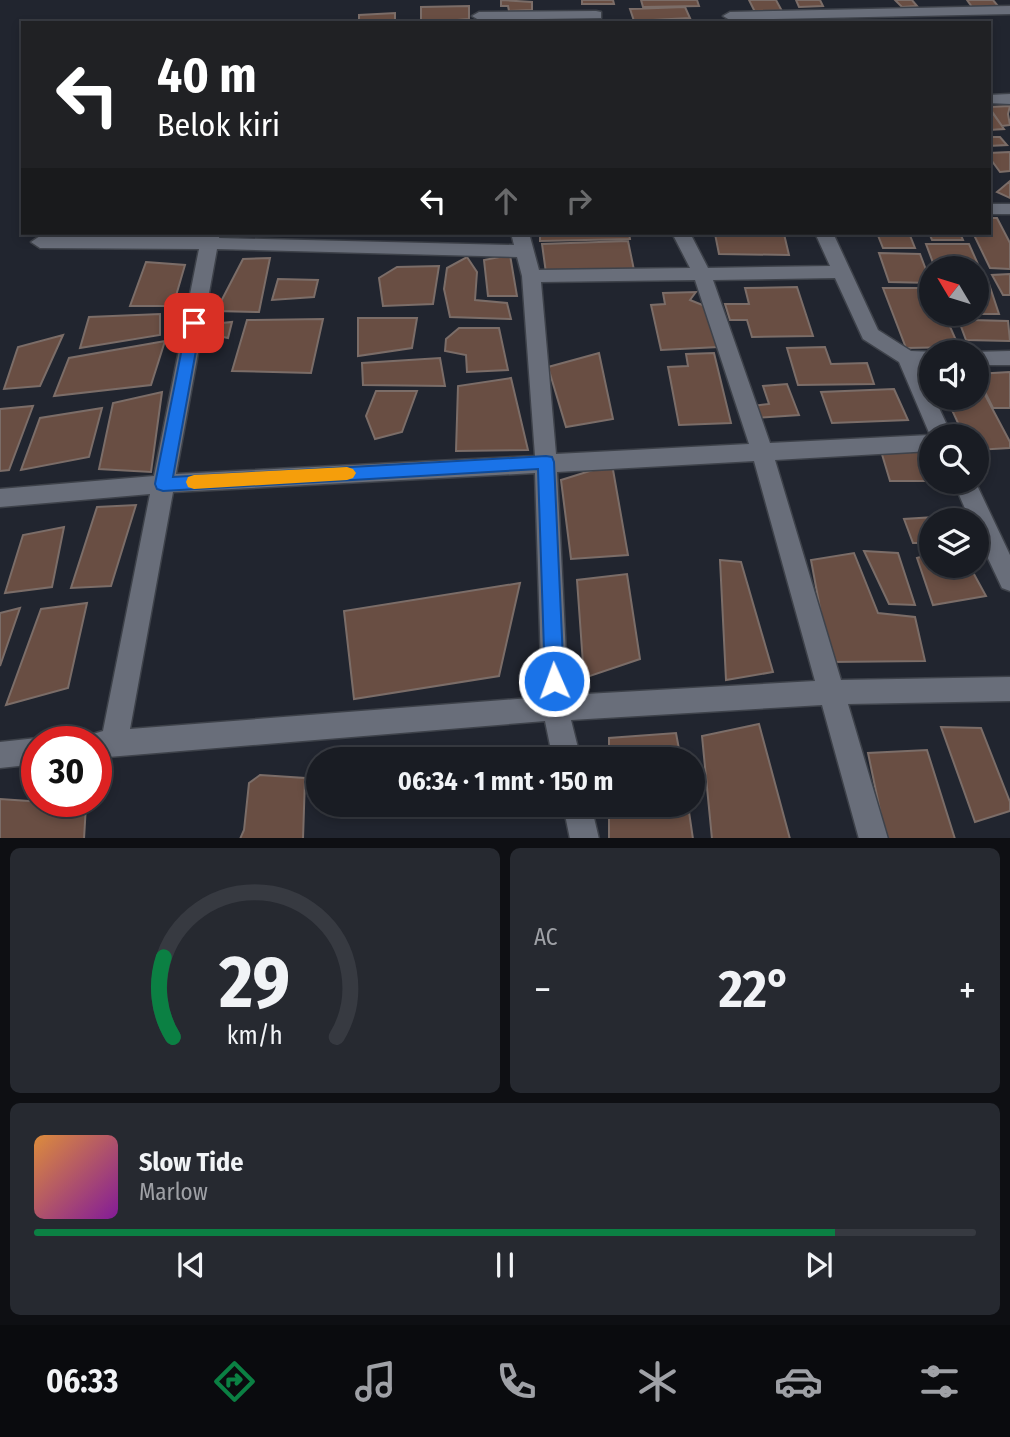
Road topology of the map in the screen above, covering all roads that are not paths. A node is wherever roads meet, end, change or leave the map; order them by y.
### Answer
1 (478, 0) edge
2 (723, 0) edge
3 (1010, 10) edge
4 (596, 15) dead end
5 (731, 19) edge
6 (479, 20) edge
7 (991, 99) edge
8 (1010, 99) edge
9 (991, 209) edge
10 (1010, 209) edge
11 (682, 235) edge
12 (825, 235) edge
13 (210, 238) edge
14 (40, 242) dead end
15 (522, 242) edge
16 (841, 272) junction
17 (702, 273) junction
18 (531, 276) junction
19 (907, 358) junction
20 (919, 358) edge
21 (989, 358) edge
22 (1010, 358) edge
23 (936, 424) edge
24 (919, 444) edge
25 (761, 451) junction
26 (546, 462) junction
27 (163, 484) junction
28 (971, 494) edge
29 (0, 498) edge
30 (1005, 559) edge
31 (1010, 581) edge
32 (1010, 689) edge
33 (832, 692) junction
34 (555, 708) junction
35 (109, 726) edge
36 (112, 744) edge
37 (564, 747) edge
38 (21, 753) edge
39 (0, 755) edge
40 (580, 817) edge
41 (585, 838) edge
42 (874, 838) edge

1 - 6 street
2 - 5 street
3 - 5 street
4 - 6 street
7 - 8 street
9 - 10 street
11 - 17 street
12 - 16 street
13 - 14 street
13 - 15 street
13 - 27 street
15 - 18 street
16 - 17 street
16 - 19 street
17 - 18 street
17 - 25 street
18 - 26 street
19 - 20 street
19 - 23 street
21 - 22 street
24 - 25 street
25 - 26 street
25 - 33 street
26 - 27 street
26 - 34 street
27 - 29 street
27 - 35 street
28 - 30 street
30 - 31 street
32 - 33 street
33 - 34 street
33 - 42 street
34 - 36 street
34 - 37 street
38 - 39 street
40 - 41 street

